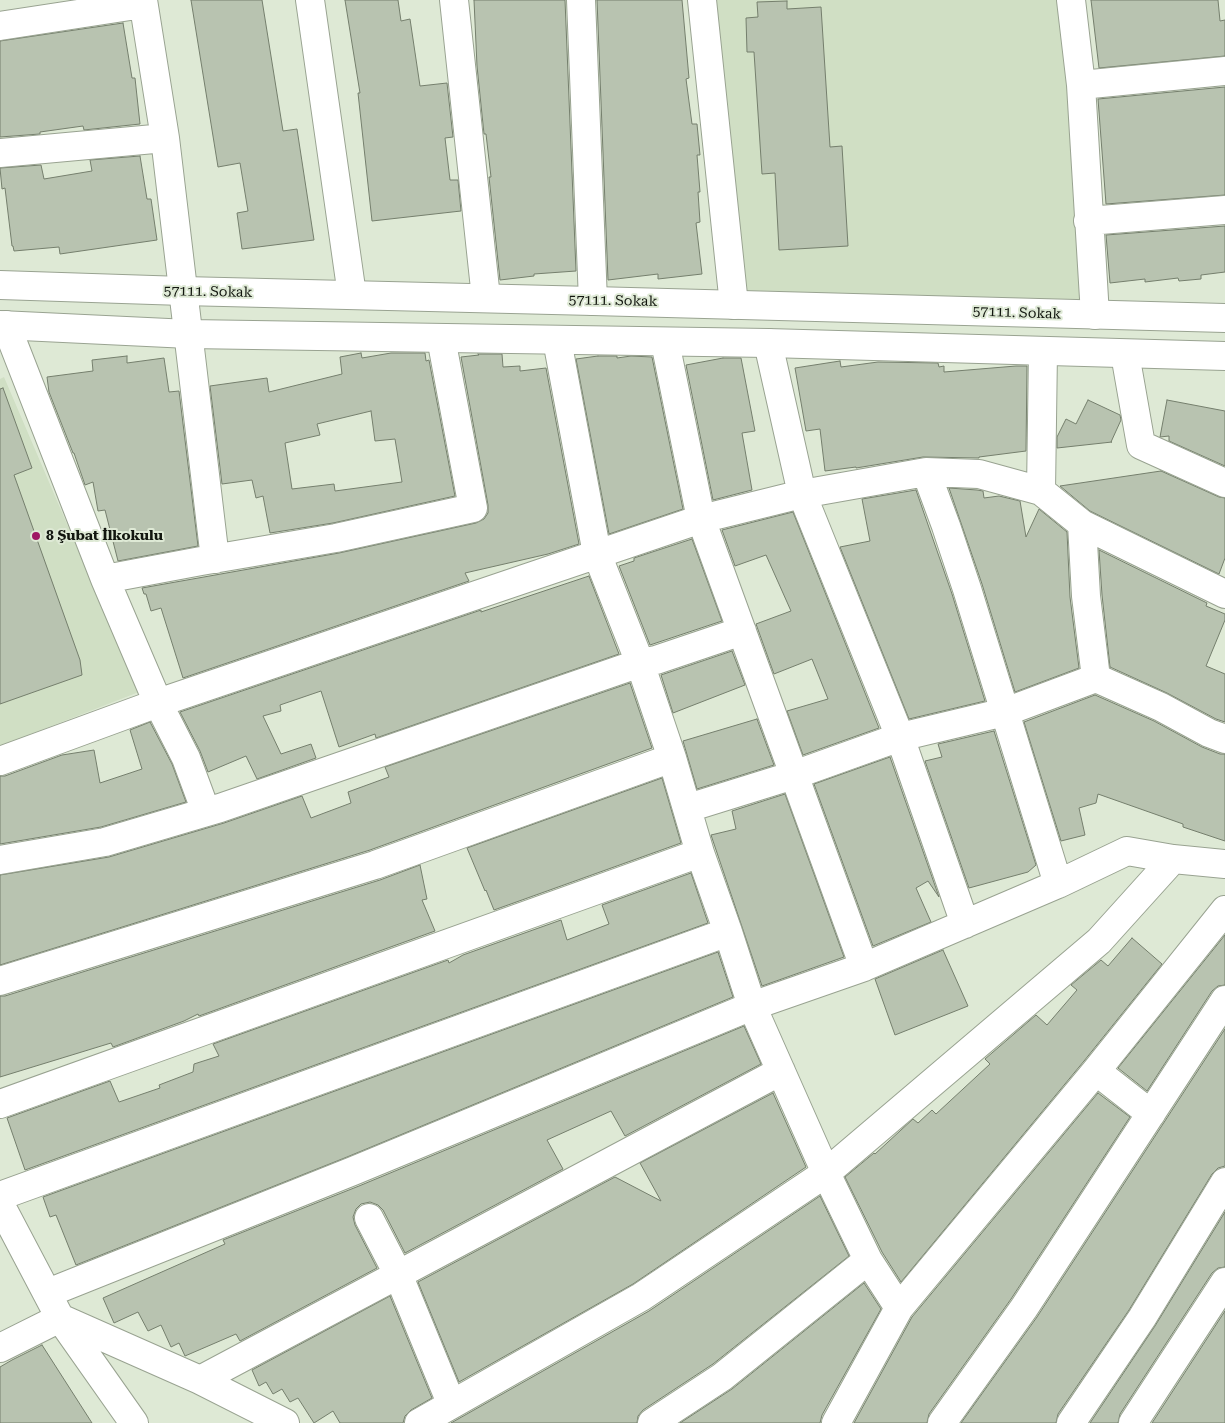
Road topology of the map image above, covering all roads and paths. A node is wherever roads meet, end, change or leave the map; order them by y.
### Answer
1 (310, 0) edge
2 (454, 0) edge
3 (581, 0) edge
4 (702, 0) edge
5 (1071, 0) edge
6 (143, 2) edge
7 (0, 26) edge
8 (1225, 71) edge
9 (1080, 85) junction
10 (165, 138) junction
11 (0, 153) edge
12 (1225, 210) edge
13 (1088, 221) junction
14 (0, 285) edge
15 (184, 291) junction
16 (352, 295) junction
17 (486, 298) junction
18 (593, 301) junction
19 (734, 305) junction
20 (1096, 315) junction
21 (1225, 318) edge
22 (3, 325) edge
23 (189, 334) junction
24 (441, 338) junction
25 (557, 340) junction
26 (665, 342) junction
27 (768, 343) junction
28 (1043, 351) junction
29 (1125, 354) junction
30 (1225, 356) edge
31 (926, 472) junction
32 (1225, 483) edge
33 (1041, 491) junction
34 (802, 494) junction
35 (701, 519) junction
36 (1082, 524) junction
37 (597, 554) junction
38 (215, 559) junction
39 (105, 579) junction
40 (1225, 594) edge
41 (742, 631) junction
42 (640, 663) junction
43 (1096, 678) junction
44 (158, 702) junction
45 (1004, 712) junction
46 (900, 737) junction
47 (1225, 739) edge
48 (672, 758) junction
49 (0, 761) edge
50 (794, 775) junction
51 (688, 808) junction
52 (206, 812) junction
53 (700, 853) junction
54 (1173, 859) junction
55 (0, 860) edge
56 (1225, 864) edge
57 (1058, 884) junction
58 (1225, 910) edge
59 (965, 924) junction
60 (728, 932) junction
61 (864, 967) junction
62 (0, 981) edge
63 (1225, 1000) edge
64 (752, 1006) junction
65 (781, 1071) junction
66 (1096, 1071) junction
67 (0, 1104) edge
68 (1151, 1114) junction
69 (826, 1173) junction
70 (1225, 1182) edge
71 (0, 1196) edge
72 (0, 1204) edge
73 (369, 1218) dead end
74 (868, 1260) junction
75 (398, 1274) junction
76 (1225, 1282) edge
77 (48, 1294) junction
78 (900, 1308) junction
79 (60, 1318) junction
80 (0, 1348) edge
81 (200, 1380) junction
82 (451, 1403) junction
83 (134, 1423) edge
84 (285, 1423) edge
85 (419, 1423) edge
86 (652, 1423) edge
87 (836, 1423) edge
88 (942, 1423) edge
89 (1071, 1423) edge
90 (1133, 1423) edge

1 - 16 street
2 - 17 street
3 - 18 street
4 - 19 street
5 - 9 street
6 - 7 street
6 - 10 street
8 - 9 street
9 - 13 street
10 - 11 street
10 - 15 street
12 - 13 street
13 - 20 street
14 - 15 street, 57111. Sokak
15 - 16 street, 57111. Sokak
15 - 23 street
16 - 17 street, 57111. Sokak
17 - 18 street, 57111. Sokak
18 - 19 street, 57111. Sokak
19 - 20 street, 57111. Sokak
20 - 21 street, 57111. Sokak
22 - 23 street
22 - 39 street
23 - 24 street
23 - 38 street
24 - 25 street
24 - 38 street
25 - 26 street
25 - 37 street
26 - 27 street
26 - 35 street
27 - 28 street
27 - 34 street
28 - 29 street
28 - 33 street
29 - 30 street
29 - 32 street
31 - 33 street
31 - 34 street
31 - 45 street
33 - 36 street
34 - 35 street
34 - 46 street
35 - 37 street
35 - 41 street
36 - 40 street
36 - 43 street
37 - 42 street
37 - 44 street
38 - 39 street
39 - 44 street
41 - 42 street
41 - 50 street
42 - 48 street
42 - 52 street
43 - 45 street
43 - 47 street
44 - 49 street
44 - 52 street
45 - 46 street
45 - 57 street
46 - 50 street
46 - 59 street
48 - 51 street
48 - 62 street
50 - 51 street
50 - 61 street
51 - 53 street
52 - 55 street
53 - 60 street
53 - 67 street
54 - 56 street
54 - 57 street
54 - 69 street
57 - 59 street
58 - 66 street
59 - 61 street
60 - 64 street
60 - 71 street
61 - 64 street
63 - 68 street
64 - 65 street
64 - 77 street
65 - 69 street
65 - 75 street
66 - 68 street
66 - 78 street
68 - 88 street
69 - 74 street
69 - 82 street
70 - 89 street
72 - 77 street
73 - 75 street
74 - 78 street
74 - 86 street
75 - 81 street
75 - 82 street
76 - 90 street
77 - 79 street
78 - 87 street
79 - 80 street
79 - 81 street
79 - 83 street
81 - 84 street
82 - 85 street

